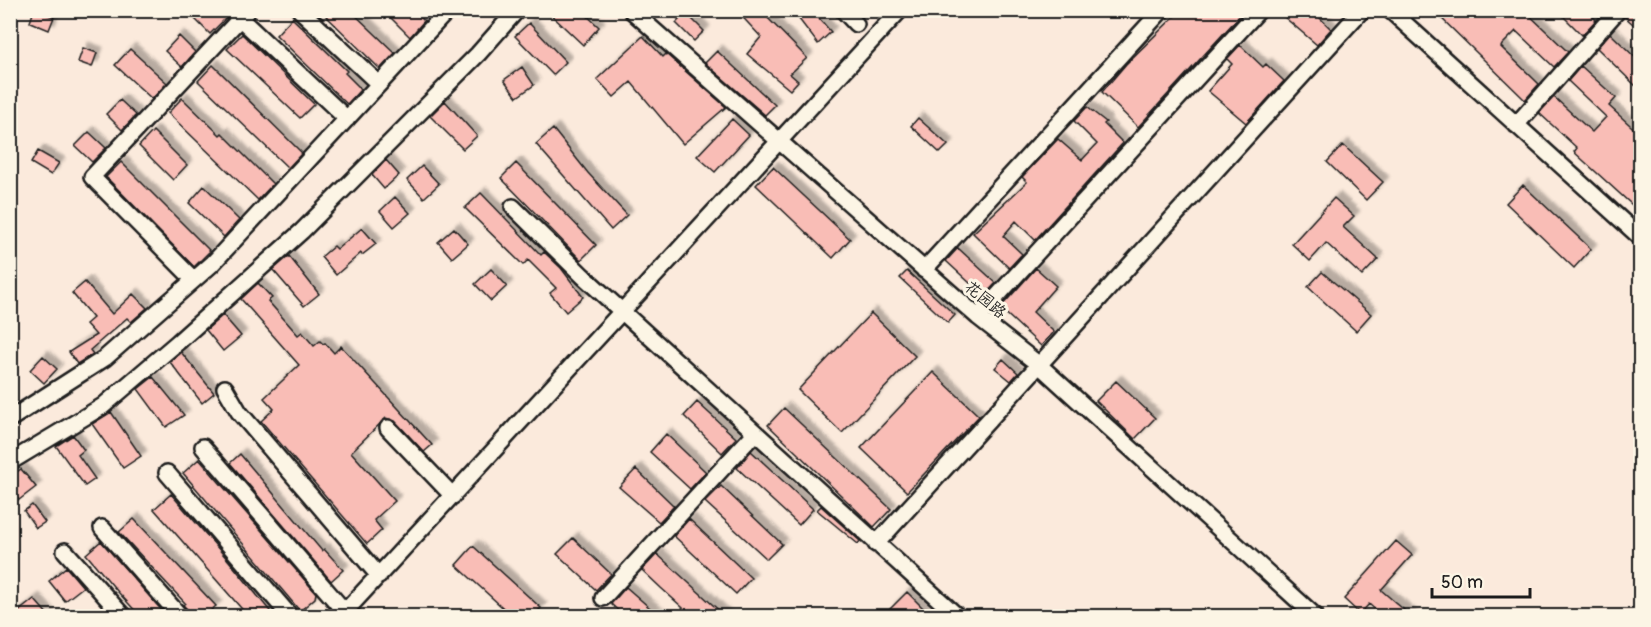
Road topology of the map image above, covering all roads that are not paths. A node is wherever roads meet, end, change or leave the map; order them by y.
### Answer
1 (300, 10) edge
2 (448, 10) edge
3 (517, 10) edge
4 (843, 10) edge
5 (900, 10) edge
6 (1162, 10) edge
7 (1259, 10) edge
8 (1362, 10) edge
9 (1390, 10) edge
10 (1618, 10) edge
11 (632, 11) edge
12 (240, 13) edge
13 (856, 24) dead end
14 (379, 84) junction
15 (347, 119) junction
16 (1516, 124) junction
17 (780, 143) junction
18 (513, 207) dead end
19 (1641, 237) edge
20 (924, 270) junction
21 (193, 279) junction
22 (623, 312) junction
23 (978, 317) junction
24 (1038, 364) junction
25 (225, 388) dead end
26 (10, 419) edge
27 (388, 428) dead end
28 (755, 433) junction
29 (203, 447) dead end
30 (10, 462) edge
31 (167, 473) dead end
32 (453, 496) junction
33 (102, 528) dead end
34 (876, 544) junction
35 (65, 551) dead end
36 (379, 576) junction
37 (603, 598) dead end
38 (343, 614) edge
39 (123, 616) edge
40 (180, 616) edge
41 (290, 616) edge
42 (957, 616) edge
43 (1315, 616) edge

1 - 14 street
2 - 14 street
3 - 30 street
4 - 13 street
5 - 17 street
6 - 20 street
7 - 23 street
8 - 24 street
9 - 16 street
10 - 16 street
11 - 17 street, 花园路
12 - 15 street
12 - 21 street
14 - 15 street
15 - 21 street
16 - 19 street
17 - 20 street, 花园路
17 - 22 street
18 - 22 street
20 - 23 street, 花园路
21 - 26 street
22 - 28 street
22 - 32 street
23 - 24 street, 花园路
24 - 34 street
24 - 43 street, 花园路
25 - 36 street
27 - 32 street
28 - 34 street
28 - 37 street
29 - 38 street
31 - 41 street
32 - 36 street
33 - 40 street
34 - 42 street
35 - 39 street
36 - 38 street

